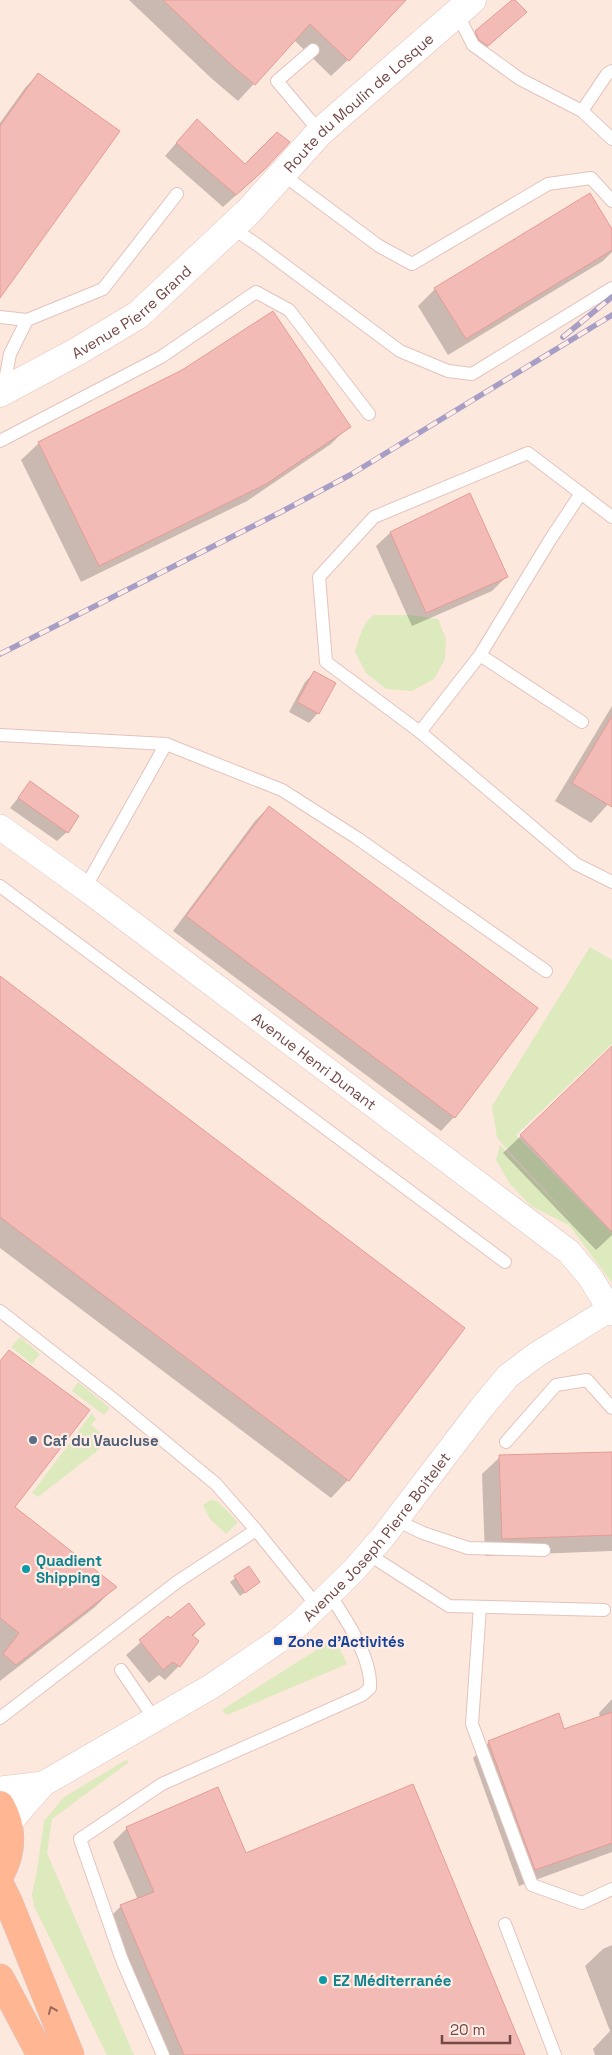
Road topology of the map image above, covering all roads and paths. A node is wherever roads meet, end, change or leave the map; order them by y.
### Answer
1 (465, 6) edge
2 (313, 50) dead end
3 (612, 72) edge
4 (582, 111) junction
5 (320, 132) junction
6 (612, 139) edge
7 (282, 174) junction
8 (177, 194) dead end
9 (612, 200) edge
10 (240, 219) junction
11 (612, 288) edge
12 (0, 317) edge
13 (27, 320) junction
14 (2, 392) edge
15 (369, 414) dead end
16 (0, 441) edge
17 (581, 493) junction
18 (612, 516) edge
19 (480, 655) junction
20 (582, 722) dead end
21 (420, 732) junction
22 (0, 735) edge
23 (166, 744) junction
24 (0, 827) edge
25 (612, 882) edge
26 (0, 886) edge
27 (85, 888) junction
28 (546, 971) dead end
29 (505, 1262) dead end
30 (0, 1311) edge
31 (611, 1311) edge
32 (612, 1408) edge
33 (506, 1442) dead end
34 (396, 1520) junction
35 (256, 1530) junction
36 (544, 1550) dead end
37 (368, 1554) junction
38 (324, 1601) junction
39 (480, 1607) junction
40 (604, 1610) dead end
41 (121, 1670) dead end
42 (0, 1718) edge
43 (155, 1720) junction
44 (43, 1784) junction
45 (0, 1789) edge
46 (4, 1814) edge
47 (0, 1875) edge
48 (0, 1885) edge
49 (612, 1889) edge
50 (505, 1924) dead end
51 (0, 1978) edge
52 (41, 2055) edge
53 (70, 2055) edge
54 (163, 2055) edge
55 (555, 2055) edge

1 - 4 lane
1 - 5 street, Route du Moulin de Losque
2 - 5 lane
3 - 4 lane
4 - 6 lane
5 - 7 street, Route du Moulin de Losque
7 - 9 lane
7 - 10 street, Route du Moulin de Losque
8 - 13 lane
10 - 11 lane
10 - 14 street, Avenue Pierre Grand
12 - 13 lane
13 - 14 lane
15 - 16 lane
17 - 18 lane
17 - 19 lane
17 - 21 lane
19 - 20 lane
19 - 21 lane
21 - 25 lane
22 - 23 lane
23 - 27 lane
23 - 28 lane
24 - 27 street, Avenue Henri Dunant
26 - 29 lane
27 - 31 street, Avenue Henri Dunant
30 - 35 lane
31 - 34 street, Avenue Joseph Pierre Boitelet
32 - 33 lane
34 - 36 lane
34 - 37 street, Avenue Joseph Pierre Boitelet
35 - 38 lane
35 - 42 lane
37 - 38 street, Avenue Joseph Pierre Boitelet
37 - 39 lane
38 - 43 street, Avenue Joseph Pierre Boitelet
38 - 54 lane
39 - 40 lane
39 - 49 lane
41 - 43 lane
43 - 44 street, Avenue Joseph Pierre Boitelet
44 - 45 street, Avenue Joseph Pierre Boitelet
44 - 46 street, Avenue Joseph Pierre Boitelet
46 - 47 main road
53 -> 48 main road
50 - 55 lane
51 - 52 main road

